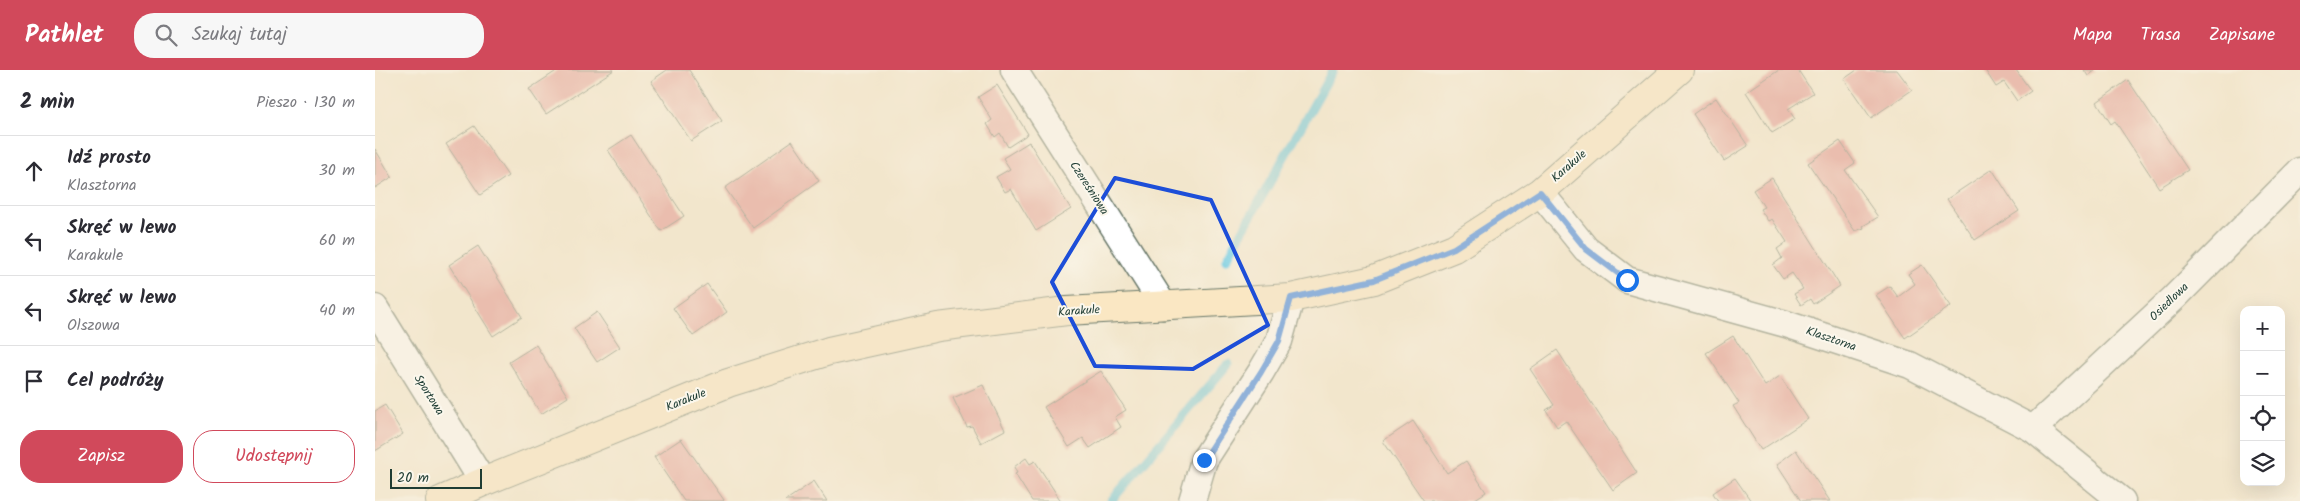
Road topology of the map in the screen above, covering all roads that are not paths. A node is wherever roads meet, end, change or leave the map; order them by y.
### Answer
1 (1014, 70) edge
2 (1679, 70) edge
3 (2300, 171) edge
4 (1540, 192) junction
5 (1291, 298) junction
6 (1164, 306) junction
7 (375, 308) edge
8 (2033, 429) junction
9 (483, 482) junction
10 (440, 501) edge
11 (1192, 501) edge
12 (2123, 501) edge

1 - 6 street, Czereśniowa
2 - 4 street, Karakule
3 - 8 street, Osiedlowa
4 - 5 street, Karakule
4 - 8 street, Klasztorna
5 - 6 street, Karakule
5 - 11 street
6 - 9 street, Karakule
7 - 9 street, Sportowa
8 - 12 street, Klasztorna
9 - 10 street, Karakule

